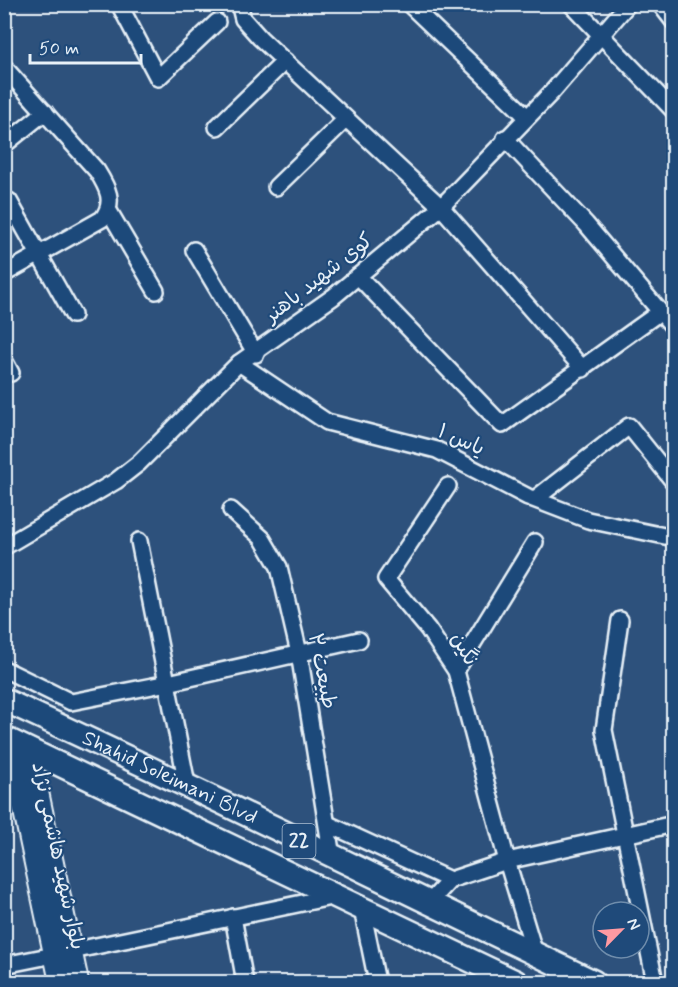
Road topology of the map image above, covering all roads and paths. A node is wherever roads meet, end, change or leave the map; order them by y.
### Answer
1 (119, 4) edge
2 (409, 4) edge
3 (571, 4) edge
4 (628, 4) edge
5 (660, 4) edge
6 (240, 7) dead end
7 (217, 22) dead end
8 (674, 22) edge
9 (601, 35) junction
10 (285, 61) junction
11 (4, 67) edge
12 (674, 111) edge
13 (45, 112) junction
14 (527, 117) junction
15 (346, 119) junction
16 (217, 127) dead end
17 (505, 138) junction
18 (4, 145) edge
19 (276, 188) dead end
20 (9, 201) dead end
21 (441, 207) junction
22 (109, 211) junction
23 (194, 250) dead end
24 (38, 255) junction
25 (4, 274) edge
26 (358, 276) junction
27 (156, 291) dead end
28 (660, 312) junction
29 (72, 315) dead end
30 (674, 328) edge
31 (256, 354) junction
32 (239, 363) junction
33 (583, 369) junction
34 (674, 481) edge
35 (448, 486) dead end
36 (535, 499) junction
37 (231, 510) dead end
38 (674, 538) edge
39 (139, 541) dead end
40 (535, 542) dead end
41 (4, 547) edge
42 (620, 620) dead end
43 (359, 640) dead end
44 (299, 653) junction
45 (4, 669) edge
46 (456, 671) junction
47 (168, 683) junction
48 (4, 700) edge
49 (14, 742) edge
50 (187, 784) junction
51 (328, 824) junction
52 (674, 824) edge
53 (626, 834) junction
54 (332, 857) junction
55 (507, 861) junction
56 (450, 880) junction
57 (336, 896) junction
58 (429, 903) junction
59 (362, 909) junction
60 (232, 918) junction
61 (63, 953) junction
62 (535, 954) junction
63 (4, 965) edge
64 (60, 982) edge
65 (78, 982) edge
66 (245, 982) edge
67 (377, 982) edge
68 (516, 982) edge
69 (594, 982) edge
70 (654, 982) edge

1 - 7 street
2 - 14 street
3 - 9 street
4 - 9 street, کوی شهید باهنر
5 - 8 street
6 - 10 street
9 - 12 street
9 - 14 street, کوی شهید باهنر
10 - 15 street
10 - 16 street
11 - 13 street
13 - 18 street
13 - 22 street
14 - 17 street, کوی شهید باهنر
15 - 19 street
15 - 21 street
17 - 21 street, کوی شهید باهنر
17 - 28 street
20 - 24 street
21 - 26 street, کوی شهید باهنر
21 - 33 street
22 - 24 street
22 - 27 street
23 - 31 street
24 - 25 street
24 - 29 street
26 - 31 street, کوی شهید باهنر
26 - 33 street
28 - 30 street
28 - 33 street
31 - 32 street, کوی شهید باهنر
32 - 36 street, یاس ۱
32 - 41 street, کوی شهید باهنر
34 - 36 street
35 - 46 street, نگین
36 - 38 street, یاس ۱
37 - 44 street, طبیعت ٣
39 - 47 street
40 - 46 street
42 - 53 street
43 - 44 street
44 - 47 street
44 - 51 street, طبیعت ٣
45 - 47 street
46 - 55 street, نگین
47 - 50 street
48 - 50 highway, Shahid Soleimani Blvd / 22
49 - 57 highway, Shahid Soleimani Blvd / 22
49 - 61 main road, بلوار شهید هاشمی نژاد
50 - 54 highway, Shahid Soleimani Blvd / 22
51 - 54 street, طبیعت ٣
51 - 56 street
52 - 53 street
53 - 55 street
53 - 70 street
54 - 58 highway, Shahid Soleimani Blvd / 22
55 - 56 street
55 - 62 street, نگین
56 - 58 street
57 - 59 highway, Shahid Soleimani Blvd / 22
57 - 60 street
58 - 62 highway, Shahid Soleimani Blvd / 22
59 - 67 street
59 - 68 highway, Shahid Soleimani Blvd / 22
60 - 61 street
60 - 66 street
61 - 63 street
61 - 64 main road, بلوار شهید هاشمی نژاد
61 - 65 main road, بلوار شهید هاشمی نژاد
62 - 69 highway, Shahid Soleimani Blvd / 22

